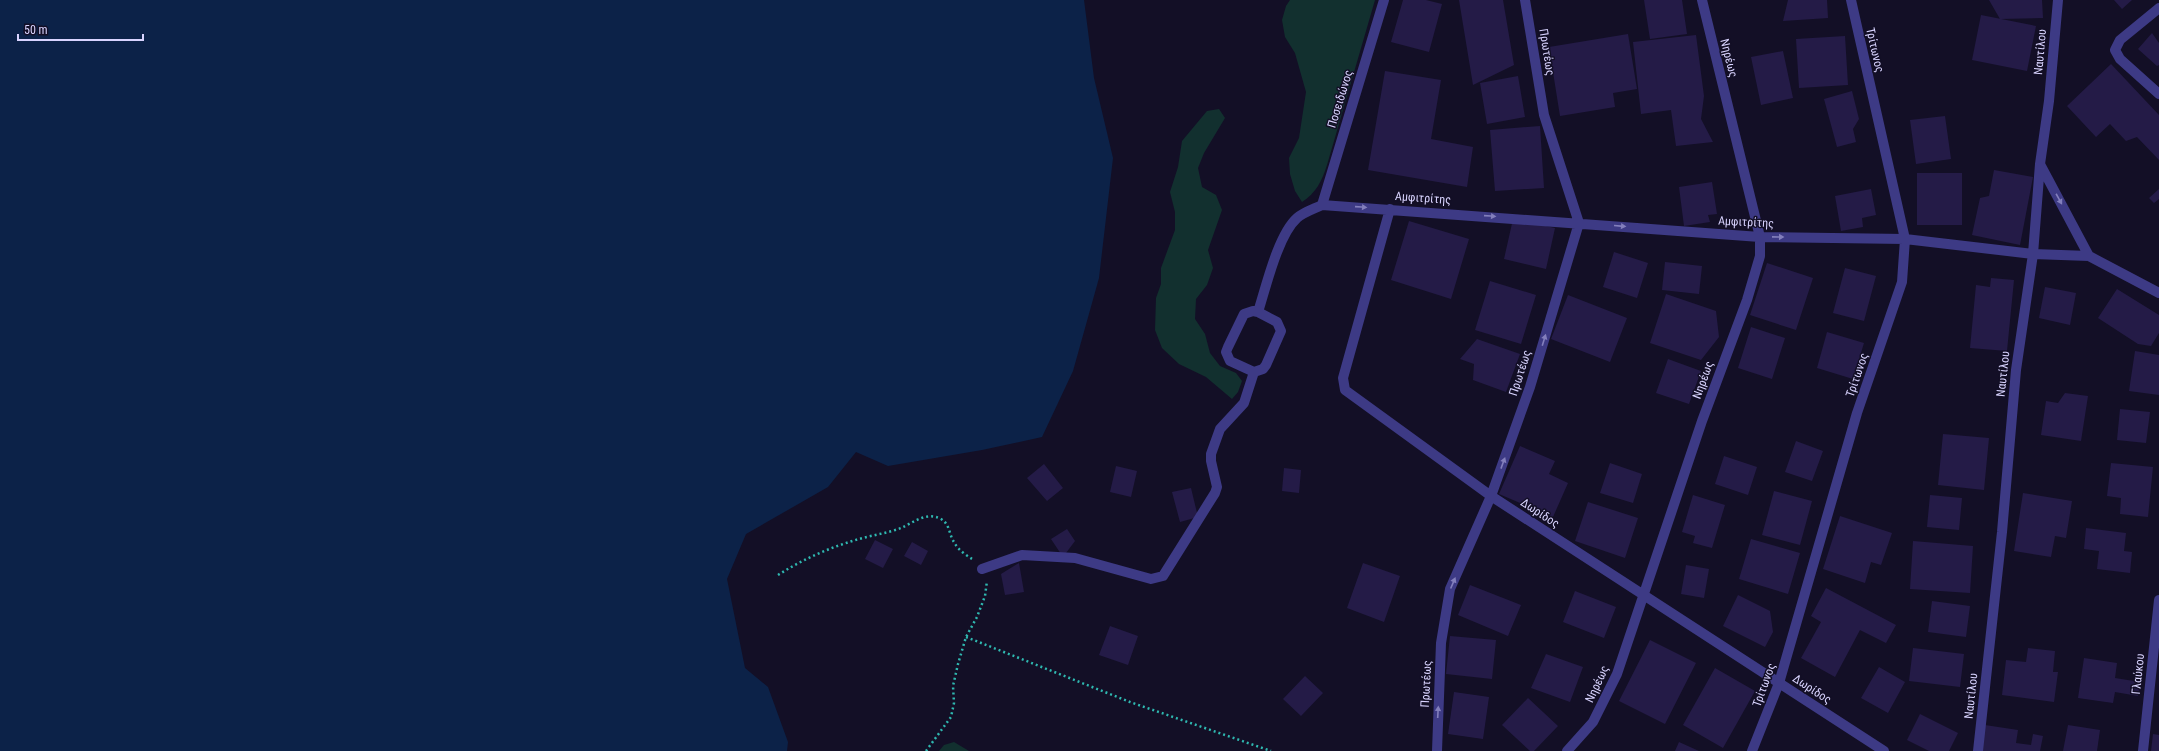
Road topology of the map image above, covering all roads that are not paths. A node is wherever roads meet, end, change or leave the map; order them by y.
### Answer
1 (1384, 0) edge
2 (1525, 0) edge
3 (1702, 0) edge
4 (1851, 0) edge
5 (2058, 0) edge
6 (2159, 8) edge
7 (2159, 94) edge
8 (2040, 164) junction
9 (1322, 205) junction
10 (1390, 209) junction
11 (1579, 223) junction
12 (1760, 237) junction
13 (1905, 239) junction
14 (2033, 254) junction
15 (2089, 256) junction
16 (2159, 293) edge
17 (1258, 312) junction
18 (1254, 372) junction
19 (1491, 496) junction
20 (982, 569) road end
21 (1642, 595) junction
22 (2159, 600) edge
23 (1779, 683) junction
24 (1437, 751) edge
25 (1567, 751) edge
26 (1752, 751) edge
27 (1884, 751) edge
28 (1978, 751) edge
29 (2143, 751) edge

1 - 9 street, Ποσειδώνος
2 - 11 street, Πρωτέως
3 - 12 street, Νηρέως
4 - 13 street, Τρίτωνος
5 - 8 street, Ναυτίλου
6 - 7 street
8 - 14 street, Ναυτίλου
8 -> 15 street
9 -> 10 street, Αμφιτρίτης
9 - 17 street
10 -> 11 street, Αμφιτρίτης
10 - 19 street, Δωρίδος
11 -> 12 street, Αμφιτρίτης
19 -> 11 street, Πρωτέως
12 -> 13 street, Αμφιτρίτης
12 - 21 street, Νηρέως
13 - 14 street, Αμφιτρίτης
13 - 23 street, Τρίτωνος
14 - 15 street, Αμφιτρίτης
14 - 28 street, Ναυτίλου
15 - 16 street, Αμφιτρίτης
17 - 18 street
17 - 18 street
18 - 20 street
19 - 21 street, Δωρίδος
24 -> 19 street, Πρωτέως
21 - 23 street, Δωρίδος
21 - 25 street, Νηρέως
22 - 29 street, Γλαύκου
23 - 26 street, Τρίτωνος
23 - 27 street, Δωρίδος

